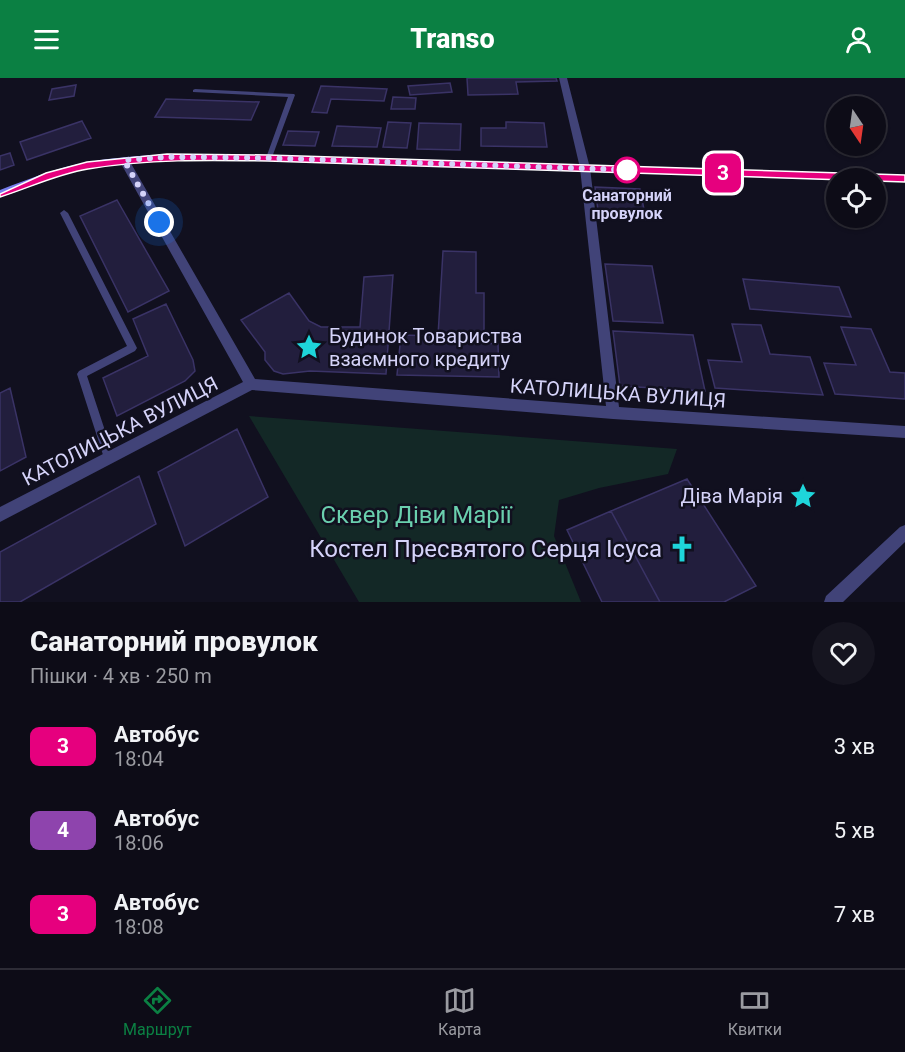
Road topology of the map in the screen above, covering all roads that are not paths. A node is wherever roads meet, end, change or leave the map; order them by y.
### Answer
1 (563, 78) edge
2 (195, 91) dead end
3 (268, 158) junction
4 (124, 160) junction
5 (585, 168) junction
6 (905, 179) edge
7 (0, 194) edge
8 (64, 213) dead end
9 (251, 384) junction
10 (613, 413) junction
11 (905, 432) edge
12 (109, 458) junction
13 (0, 515) edge
14 (905, 532) edge
15 (832, 602) edge

1 - 5 street
2 - 3 lane
3 - 4 street
3 - 5 street
4 - 7 street
4 - 9 street
5 - 6 street
5 - 10 street
8 - 12 lane
9 - 10 street, КАТОЛИЦЬКА ВУЛИЦЯ
9 - 12 street, КАТОЛИЦЬКА ВУЛИЦЯ
10 - 11 street, КАТОЛИЦЬКА ВУЛИЦЯ
12 - 13 street, КАТОЛИЦЬКА ВУЛИЦЯ
14 - 15 street

